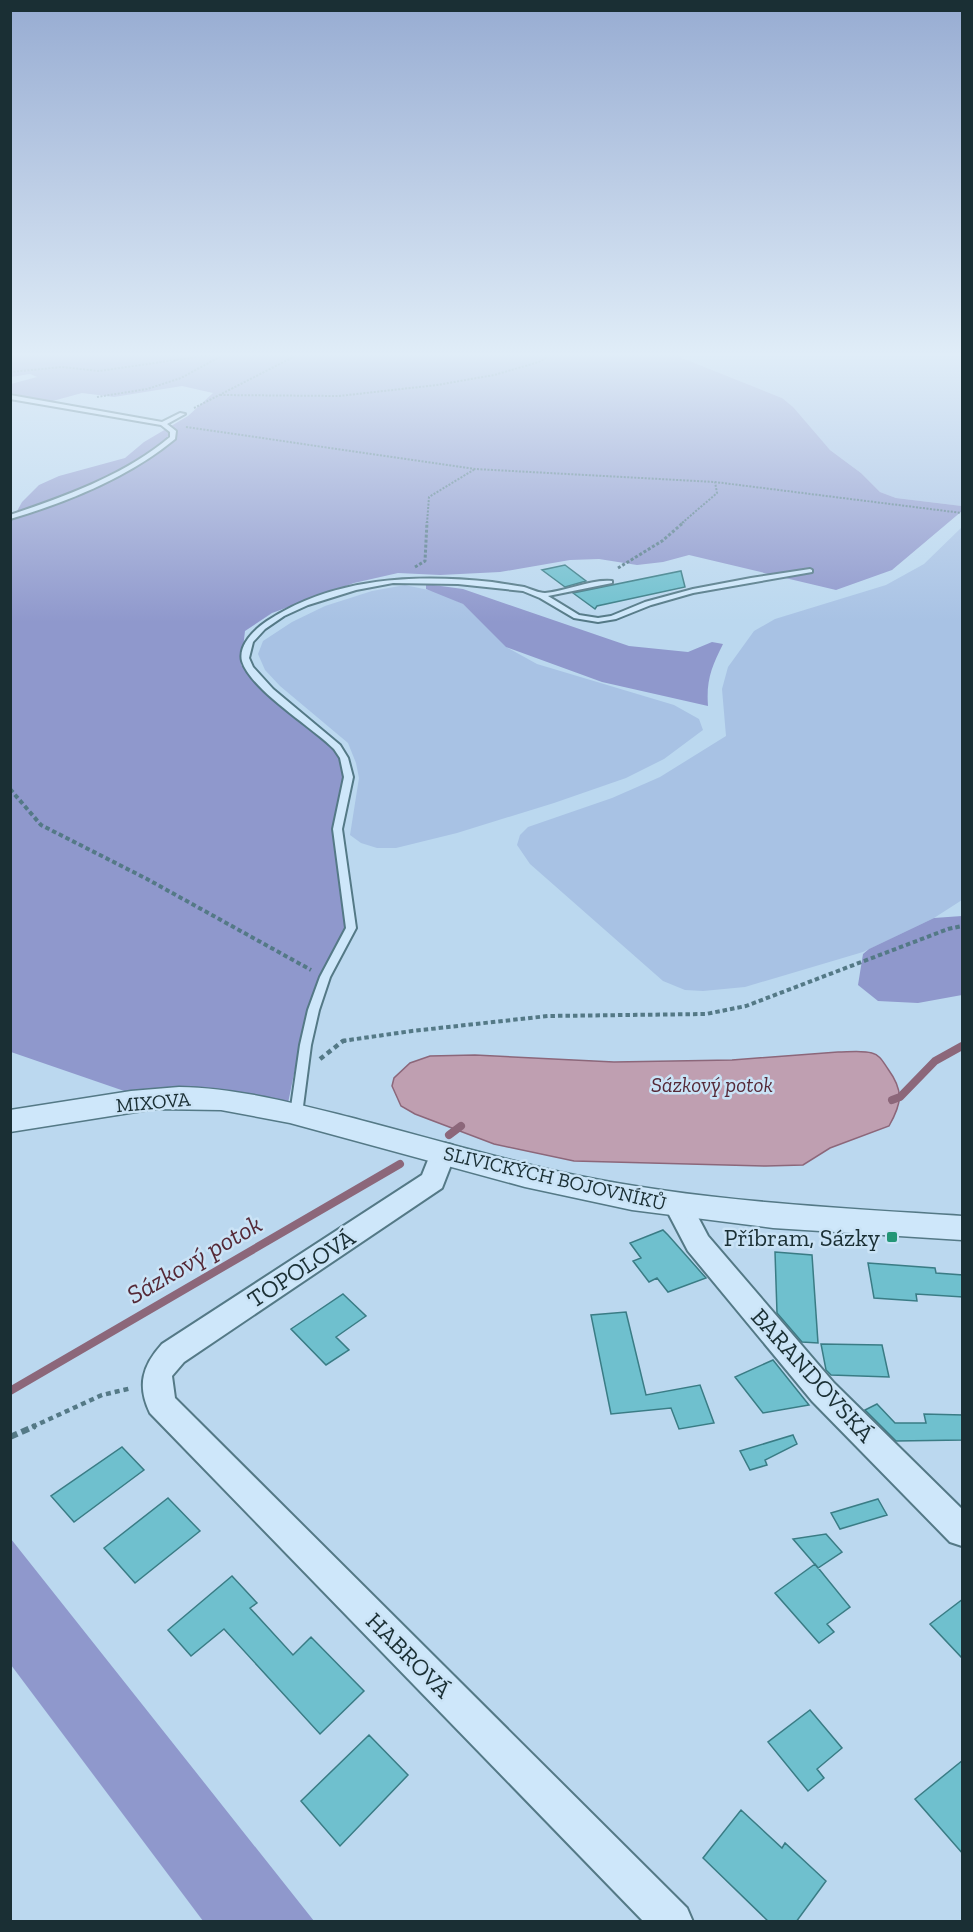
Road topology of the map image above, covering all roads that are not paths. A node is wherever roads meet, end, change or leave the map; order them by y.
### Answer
1 (168, 442) edge
2 (10, 517) edge
3 (810, 571) dead end
4 (610, 582) dead end
5 (545, 595) junction
6 (296, 1114) junction
7 (10, 1121) edge
8 (443, 1152) junction
9 (679, 1207) junction
10 (963, 1228) edge
11 (156, 1383) joint
12 (963, 1531) edge
13 (673, 1922) edge

1 - 2 lane
3 - 5 lane
4 - 5 lane
5 - 6 lane
6 - 7 street, MIXOVA
6 - 8 street, SLIVICKÝCH BOJOVNÍKŮ
8 - 9 street, SLIVICKÝCH BOJOVNÍKŮ
8 - 11 street, TOPOLOVÁ
9 - 10 street, SLIVICKÝCH BOJOVNÍKŮ
9 - 12 street, BARANDOVSKÁ
11 - 13 street, HABROVÁ

